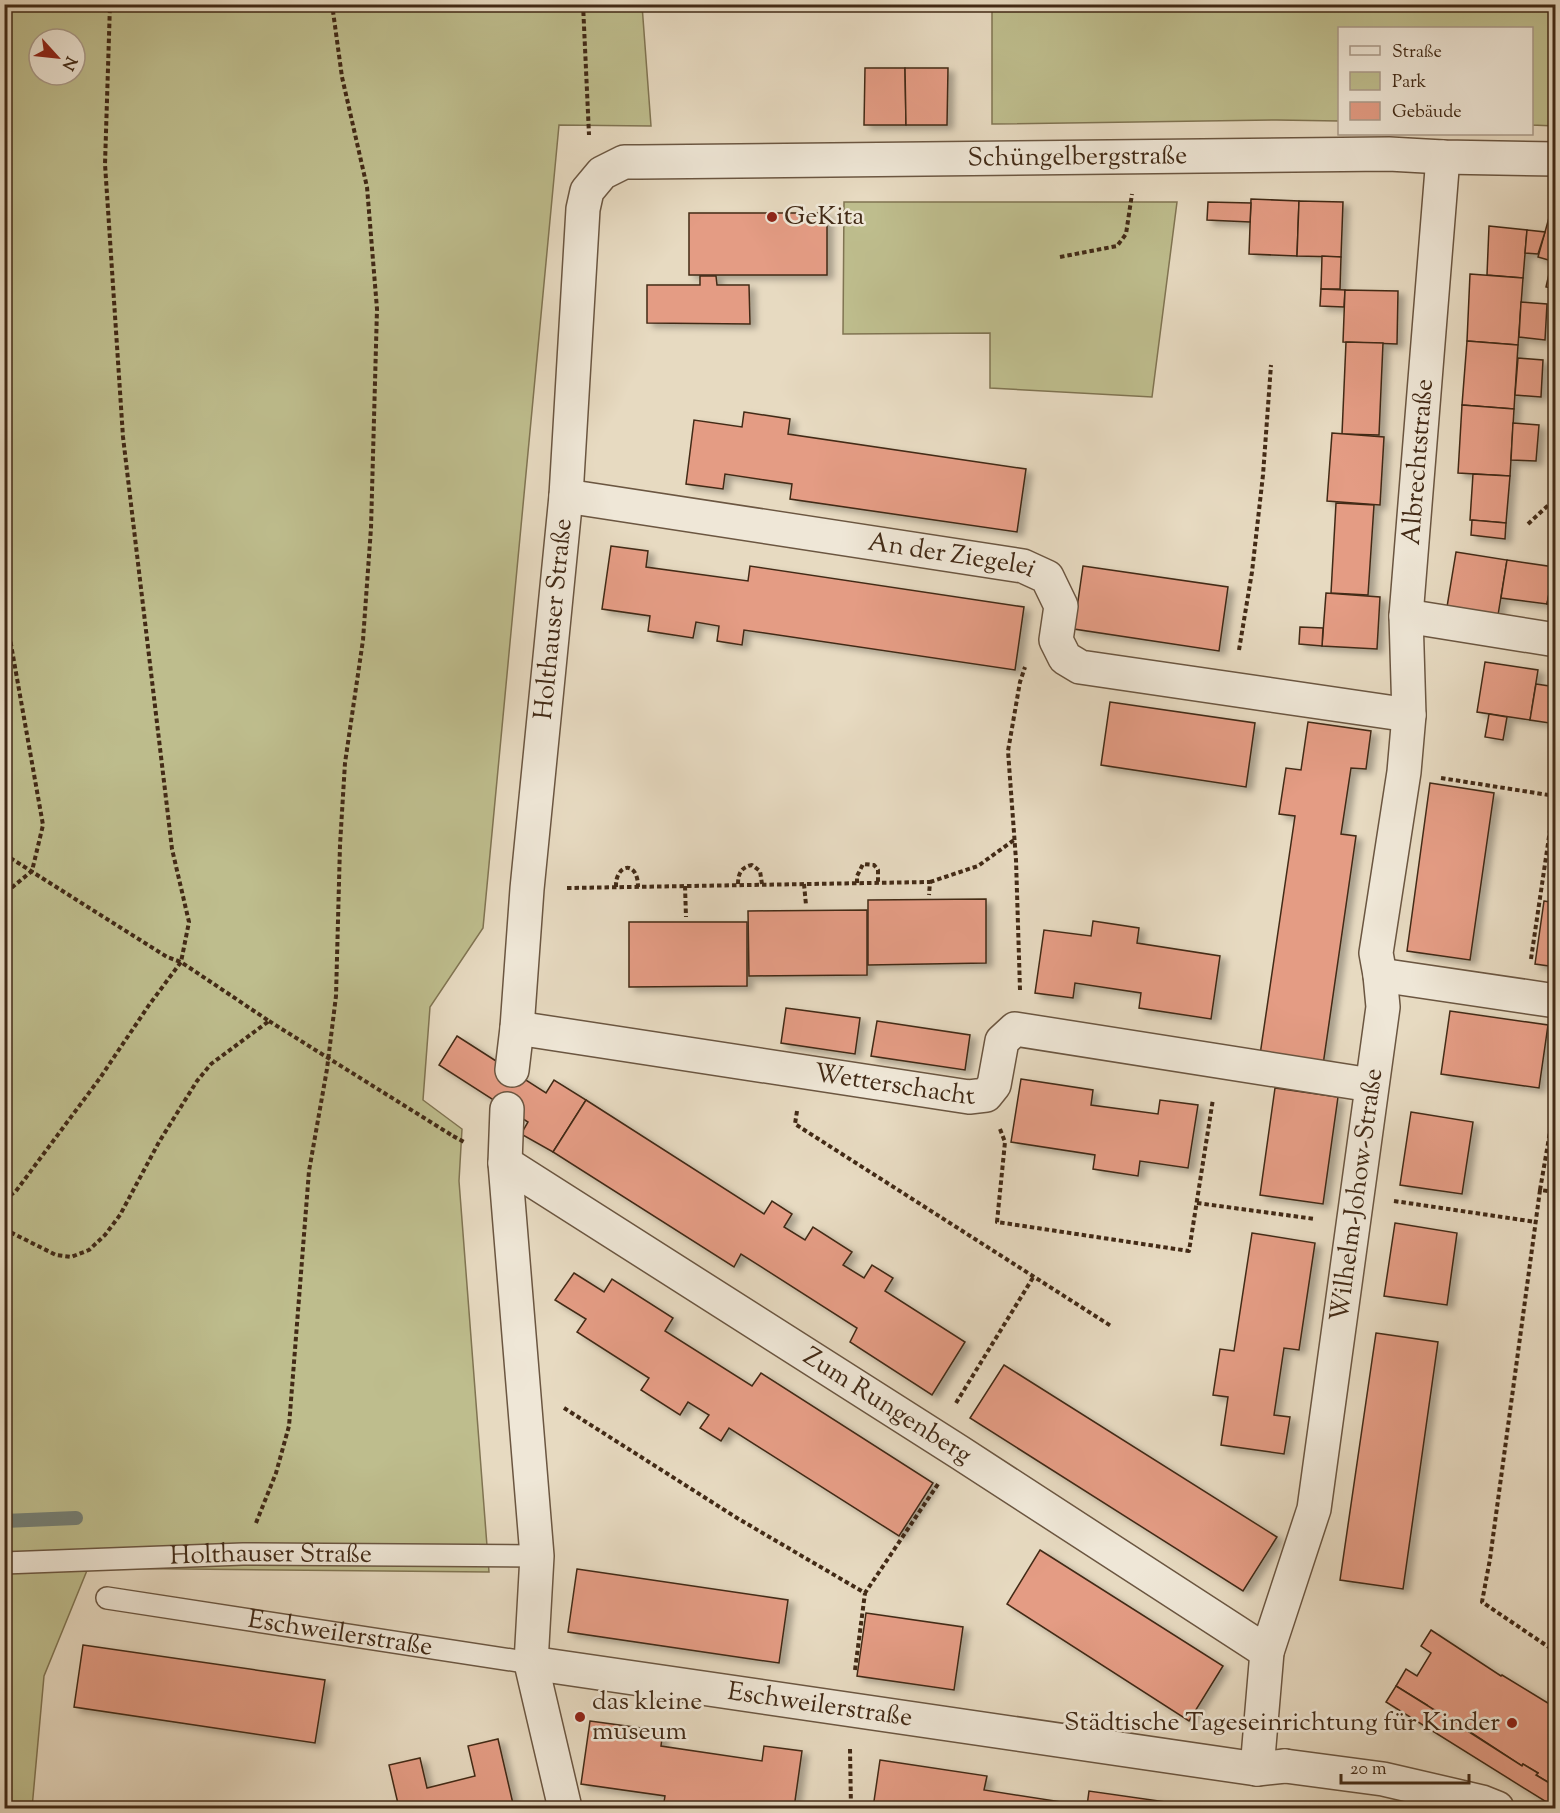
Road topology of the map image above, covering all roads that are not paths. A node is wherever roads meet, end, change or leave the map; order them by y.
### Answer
1 (1443, 157) junction
2 (1556, 159) edge
3 (602, 174) joint
4 (566, 496) junction
5 (1406, 616) junction
6 (1556, 640) edge
7 (1409, 715) junction
8 (1380, 975) junction
9 (1541, 999) edge
10 (517, 1028) junction
11 (512, 1070) dead end
12 (1371, 1085) junction
13 (507, 1109) dead end
14 (506, 1163) junction
15 (537, 1556) junction
16 (4, 1563) edge
17 (107, 1598) dead end
18 (1267, 1652) junction
19 (531, 1663) junction
20 (1271, 1767) junction
21 (565, 1809) edge
22 (1497, 1809) edge

1 - 2 street, Schüngelbergstraße
1 - 3 street, Schüngelbergstraße
1 - 5 street, Albrechtstraße
3 - 4 street, Holthauser Straße
4 - 7 street, An der Ziegelei
4 - 10 street, Holthauser Straße
5 - 6 street
5 - 7 street, Wilhelm-Johow-Straße
7 - 8 street, Wilhelm-Johow-Straße
8 - 9 street
8 - 12 street, Wilhelm-Johow-Straße
10 - 11 street, Holthauser Straße
10 - 12 street, Wetterschacht
12 - 18 street, Wilhelm-Johow-Straße
13 - 14 street
14 - 15 street
14 - 18 street, Zum Rungenberg
15 - 16 lane, Holthauser Straße
15 - 19 street
17 - 19 lane, Eschweilerstraße
18 - 20 street, Wilhelm-Johow-Straße
19 - 20 street, Eschweilerstraße
19 - 21 street
20 - 22 street, Eschweilerstraße

